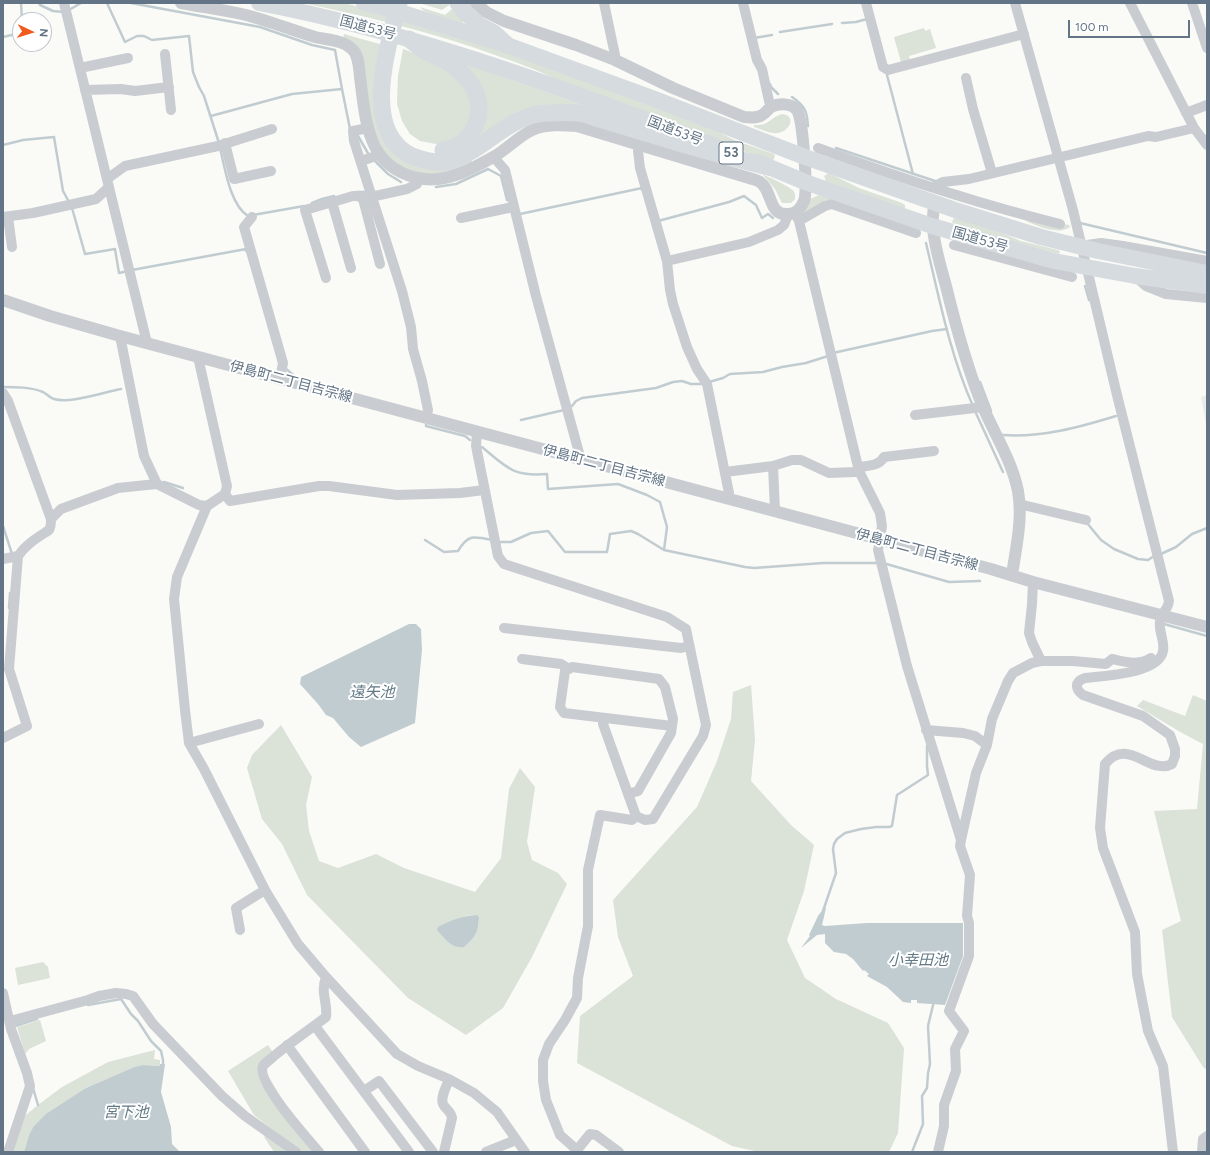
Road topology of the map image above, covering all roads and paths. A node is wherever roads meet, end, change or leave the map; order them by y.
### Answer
1 (181, 3) edge
2 (259, 3) edge
3 (364, 3) edge
4 (399, 3) edge
5 (407, 3) edge
6 (458, 3) edge
7 (476, 3) edge
8 (604, 3) edge
9 (743, 3) edge
10 (866, 3) edge
11 (1015, 3) edge
12 (1130, 3) edge
13 (1192, 3) edge
14 (66, 8) edge
15 (1205, 32) edge
16 (1024, 34) junction
17 (409, 39) junction
18 (507, 45) junction
19 (1207, 48) edge
20 (392, 52) junction
21 (165, 54) dead end
22 (128, 58) dead end
23 (615, 60) junction
24 (80, 68) junction
25 (966, 78) dead end
26 (169, 87) junction
27 (85, 90) junction
28 (1207, 105) edge
29 (771, 107) junction
30 (171, 110) dead end
31 (1186, 113) junction
32 (368, 128) junction
33 (1194, 128) junction
34 (272, 129) dead end
35 (222, 144) junction
36 (1207, 144) edge
37 (640, 145) junction
38 (495, 156) junction
39 (815, 156) junction
40 (371, 157) junction
41 (1058, 157) junction
42 (854, 161) junction
43 (768, 167) junction
44 (271, 171) dead end
45 (992, 173) junction
46 (418, 177) junction
47 (806, 182) junction
48 (875, 182) junction
49 (108, 183) junction
50 (934, 195) junction
51 (845, 196) junction
52 (368, 198) junction
53 (332, 202) junction
54 (511, 207) junction
55 (1002, 210) junction
56 (896, 214) junction
57 (794, 216) junction
58 (6, 217) edge
59 (252, 217) dead end
60 (867, 217) junction
61 (461, 218) dead end
62 (1060, 224) dead end
63 (932, 226) junction
64 (916, 233) dead end
65 (1041, 237) junction
66 (954, 245) dead end
67 (1000, 246) junction
68 (1081, 246) junction
69 (12, 247) dead end
70 (1009, 260) junction
71 (668, 261) junction
72 (1054, 261) junction
73 (1207, 261) edge
74 (380, 264) dead end
75 (1026, 265) junction
76 (1087, 267) junction
77 (351, 268) dead end
78 (1207, 273) edge
79 (1135, 276) junction
80 (1072, 277) dead end
81 (326, 278) dead end
82 (1200, 285) edge
83 (1166, 294) junction
84 (1207, 298) edge
85 (3, 300) edge
86 (120, 336) junction
87 (147, 343) junction
88 (198, 357) junction
89 (282, 370) junction
90 (3, 393) edge
91 (977, 408) junction
92 (915, 415) dead end
93 (426, 418) junction
94 (477, 432) junction
95 (934, 451) dead end
96 (581, 460) junction
97 (773, 466) junction
98 (858, 471) junction
99 (725, 472) junction
100 (157, 484) junction
101 (484, 490) junction
102 (225, 494) junction
103 (728, 498) junction
104 (1019, 504) junction
105 (207, 506) junction
106 (775, 511) junction
107 (51, 519) junction
108 (1086, 520) dead end
109 (879, 540) junction
110 (18, 556) junction
111 (3, 559) edge
112 (1012, 575) junction
113 (1033, 582) junction
114 (1162, 614) junction
115 (1207, 626) edge
116 (504, 628) dead end
117 (689, 646) junction
118 (1161, 657) junction
119 (522, 659) dead end
120 (1041, 661) junction
121 (569, 669) junction
122 (603, 718) junction
123 (259, 724) dead end
124 (672, 726) junction
125 (926, 730) junction
126 (3, 738) edge
127 (189, 743) junction
128 (987, 745) junction
129 (628, 794) junction
130 (636, 816) junction
131 (961, 840) junction
132 (264, 890) junction
133 (240, 930) dead end
134 (326, 977) junction
135 (3, 993) edge
136 (10, 1025) junction
137 (315, 1026) junction
138 (287, 1045) junction
139 (449, 1079) junction
140 (364, 1091) junction
141 (1207, 1136) edge
142 (516, 1140) junction
143 (576, 1151) edge
144 (8, 1152) edge
145 (296, 1152) edge
146 (319, 1152) edge
147 (365, 1152) edge
148 (409, 1152) edge
149 (433, 1152) edge
150 (444, 1152) edge
151 (486, 1152) edge
152 (525, 1152) edge
153 (619, 1152) edge
154 (938, 1152) edge
155 (1173, 1152) edge
156 (1202, 1152) edge

1 - 32 street
2 - 17 highway, 国道53号 / 53
3 - 18 highway, 国道53号 / 53
4 - 20 highway
5 - 20 highway
6 - 18 highway
7 - 23 street
8 - 23 street
9 - 29 street
10 - 16 street
11 - 16 street
12 - 31 street
13 - 15 street
14 - 24 street
15 - 19 street
16 - 41 street
17 - 20 highway
17 - 43 highway, 国道53号 / 53
18 - 39 highway, 国道53号 / 53
20 - 43 highway
21 - 26 street
22 - 24 street
23 - 29 street
24 - 27 street
25 - 45 street
26 - 27 street
26 - 30 street
27 - 49 street
28 - 31 street
29 - 39 street
31 - 33 street
32 - 40 street
32 - 40 street
33 - 36 street
33 - 41 street
34 - 35 street
35 - 44 street
35 - 49 street
37 - 38 street
37 - 57 street
37 - 71 street
38 - 46 street
38 - 54 street
39 - 42 street
39 - 42 street
39 - 47 street
39 - 48 highway, 国道53号 / 53
40 - 46 street
40 - 52 street
41 - 45 street
41 - 68 street
42 - 48 street
42 - 50 street
43 - 47 highway, 国道53号 / 53
45 - 50 street
46 - 52 street
47 - 51 highway, 国道53号 / 53
47 - 57 street
48 - 50 highway, 国道53号 / 53
49 - 58 street
49 - 87 street
50 - 55 street
50 - 63 street
50 - 65 highway, 国道53号 / 53
51 - 56 highway, 国道53号 / 53
51 - 60 street
52 - 53 street
52 - 74 street
52 - 93 street
53 - 77 street
53 - 81 street
54 - 61 street
54 - 96 street
55 - 62 street
55 - 65 street
56 - 60 street
56 - 63 highway, 国道53号 / 53
57 - 60 street
57 - 71 street
57 - 98 street
58 - 69 street
59 - 89 street
60 - 64 street
63 - 67 highway, 国道53号 / 53
63 - 91 street
65 - 68 highway, 国道53号 / 53
66 - 70 street
67 - 70 street
67 - 72 highway, 国道53号 / 53
68 - 73 street
68 - 76 street
68 - 78 highway, 国道53号 / 53
70 - 75 street
71 - 99 street
72 - 75 street
72 - 76 highway, 国道53号 / 53
75 - 80 street
76 - 79 highway, 国道53号 / 53
76 - 114 street
79 - 82 highway, 国道53号 / 53
79 - 83 street
82 - 83 street
83 - 84 street
85 - 86 street, 伊島町二丁目吉宗線
86 - 87 street, 伊島町二丁目吉宗線
86 - 100 street
87 - 88 street, 伊島町二丁目吉宗線
88 - 89 street, 伊島町二丁目吉宗線
88 - 102 street
89 - 93 street, 伊島町二丁目吉宗線
90 - 107 street
91 - 92 street
91 - 104 street
93 - 94 street, 伊島町二丁目吉宗線
94 - 96 street, 伊島町二丁目吉宗線
94 - 101 street
95 - 98 street
96 - 103 street, 伊島町二丁目吉宗線
97 - 98 street
97 - 99 street
97 - 106 street
98 - 109 street
99 - 103 street
100 - 105 street
100 - 107 street
101 - 102 street
101 - 117 street
102 - 105 street
103 - 106 street, 伊島町二丁目吉宗線
104 - 108 street
104 - 112 street
105 - 127 street
106 - 109 street, 伊島町二丁目吉宗線
107 - 110 street
109 - 112 street, 伊島町二丁目吉宗線
109 - 125 street
110 - 111 street
110 - 126 street
112 - 113 street, 伊島町二丁目吉宗線
113 - 114 street, 伊島町二丁目吉宗線
113 - 120 street
114 - 115 street, 伊島町二丁目吉宗線
114 - 118 street
116 - 117 street
117 - 130 street
118 - 120 street
118 - 155 street
119 - 121 street
120 - 128 street
121 - 122 street
121 - 124 street
122 - 124 street
122 - 129 street
123 - 127 street
124 - 129 street
125 - 128 street
125 - 131 street
127 - 132 street
128 - 131 street
129 - 130 street
130 - 143 street
131 - 154 street
132 - 133 street
132 - 134 street
134 - 137 street
134 - 139 street
135 - 136 street
136 - 144 street
136 - 145 street
137 - 138 street
137 - 140 street
138 - 146 street
138 - 147 street
139 - 142 street
139 - 150 street
140 - 148 street
140 - 149 street
141 - 156 street
142 - 151 street
142 - 152 street
143 - 153 street

